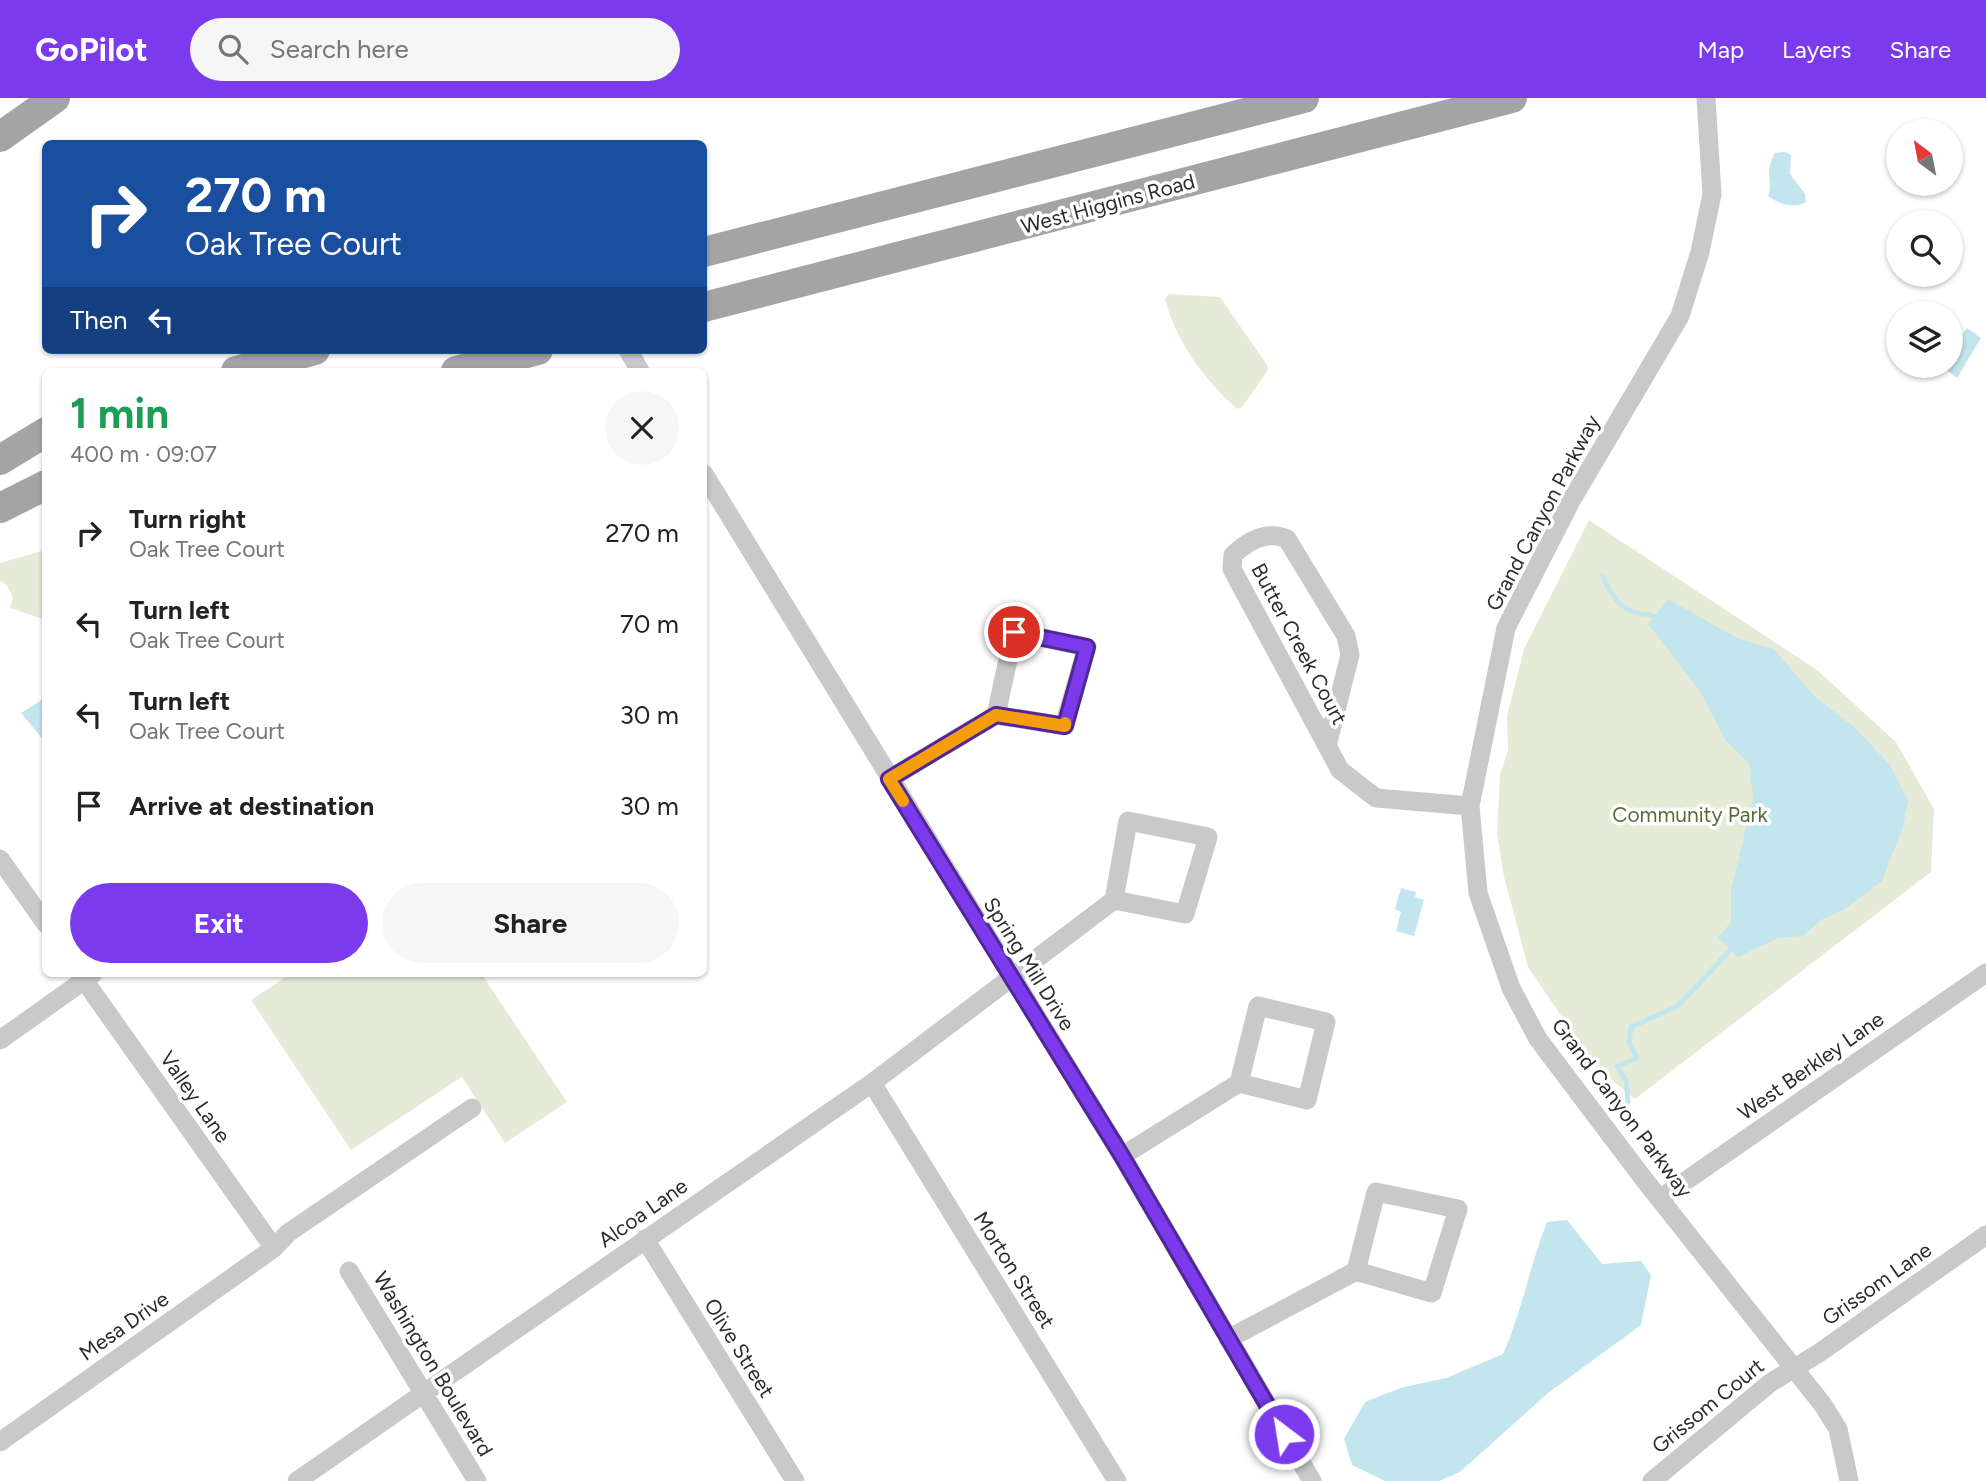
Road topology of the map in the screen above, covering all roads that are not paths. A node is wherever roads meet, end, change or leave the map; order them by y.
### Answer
1 (55, 98) edge
2 (1304, 98) edge
3 (1512, 98) edge
4 (1706, 98) edge
5 (0, 136) edge
6 (707, 251) edge
7 (707, 306) edge
8 (300, 354) edge
9 (522, 354) edge
10 (247, 368) edge
11 (468, 368) edge
12 (42, 434) edge
13 (0, 460) edge
14 (707, 479) edge
15 (42, 487) edge
16 (0, 508) edge
17 (996, 715) junction
18 (1327, 746) junction
19 (889, 779) junction
20 (1470, 806) junction
21 (0, 859) edge
22 (1114, 900) junction
23 (42, 918) edge
24 (1986, 973) edge
25 (83, 977) edge
26 (87, 977) edge
27 (1011, 980) junction
28 (0, 1040) edge
29 (872, 1083) junction
30 (1239, 1083) junction
31 (471, 1108) dead end
32 (1122, 1156) junction
33 (1661, 1198) junction
34 (1986, 1235) edge
35 (645, 1239) junction
36 (274, 1248) junction
37 (349, 1270) dead end
38 (1356, 1270) junction
39 (1228, 1339) junction
40 (1794, 1368) junction
41 (425, 1393) junction
42 (0, 1442) edge
43 (297, 1481) edge
44 (477, 1481) edge
45 (795, 1481) edge
46 (1117, 1481) edge
47 (1312, 1481) edge
48 (1651, 1481) edge
49 (1849, 1481) edge

1 - 5 main road
2 - 6 main road
3 - 7 main road, West Higgins Road
4 - 20 street, Grand Canyon Parkway
8 - 10 main road
9 - 11 main road
12 - 13 main road
14 - 19 street, Spring Mill Drive
15 - 16 main road
17 - 17 street
17 - 19 street
18 - 18 street, Butter Creek Court
18 - 20 street, Butter Creek Court
19 - 27 street, Spring Mill Drive
20 - 33 street, Grand Canyon Parkway
21 - 23 street
22 - 22 street
22 - 27 street, Alcoa Lane
24 - 33 street, West Berkley Lane
25 - 28 street
26 - 36 street, Valley Lane
27 - 29 street, Alcoa Lane
27 - 32 street, Spring Mill Drive
29 - 35 street, Alcoa Lane
29 - 46 street, Morton Street
30 - 30 street
30 - 32 street
31 - 36 street, Mesa Drive
32 - 39 street, Spring Mill Drive
33 - 40 street, Grand Canyon Parkway
34 - 40 street, Grissom Lane
35 - 41 street, Alcoa Lane
35 - 45 street, Olive Street
36 - 42 street, Mesa Drive
37 - 41 street, Washington Boulevard
38 - 38 street
38 - 39 street
39 - 47 street, Spring Mill Drive
40 - 48 street, Grissom Court
40 - 49 street, Grand Canyon Parkway
41 - 43 street, Alcoa Lane
41 - 44 street, Washington Boulevard

